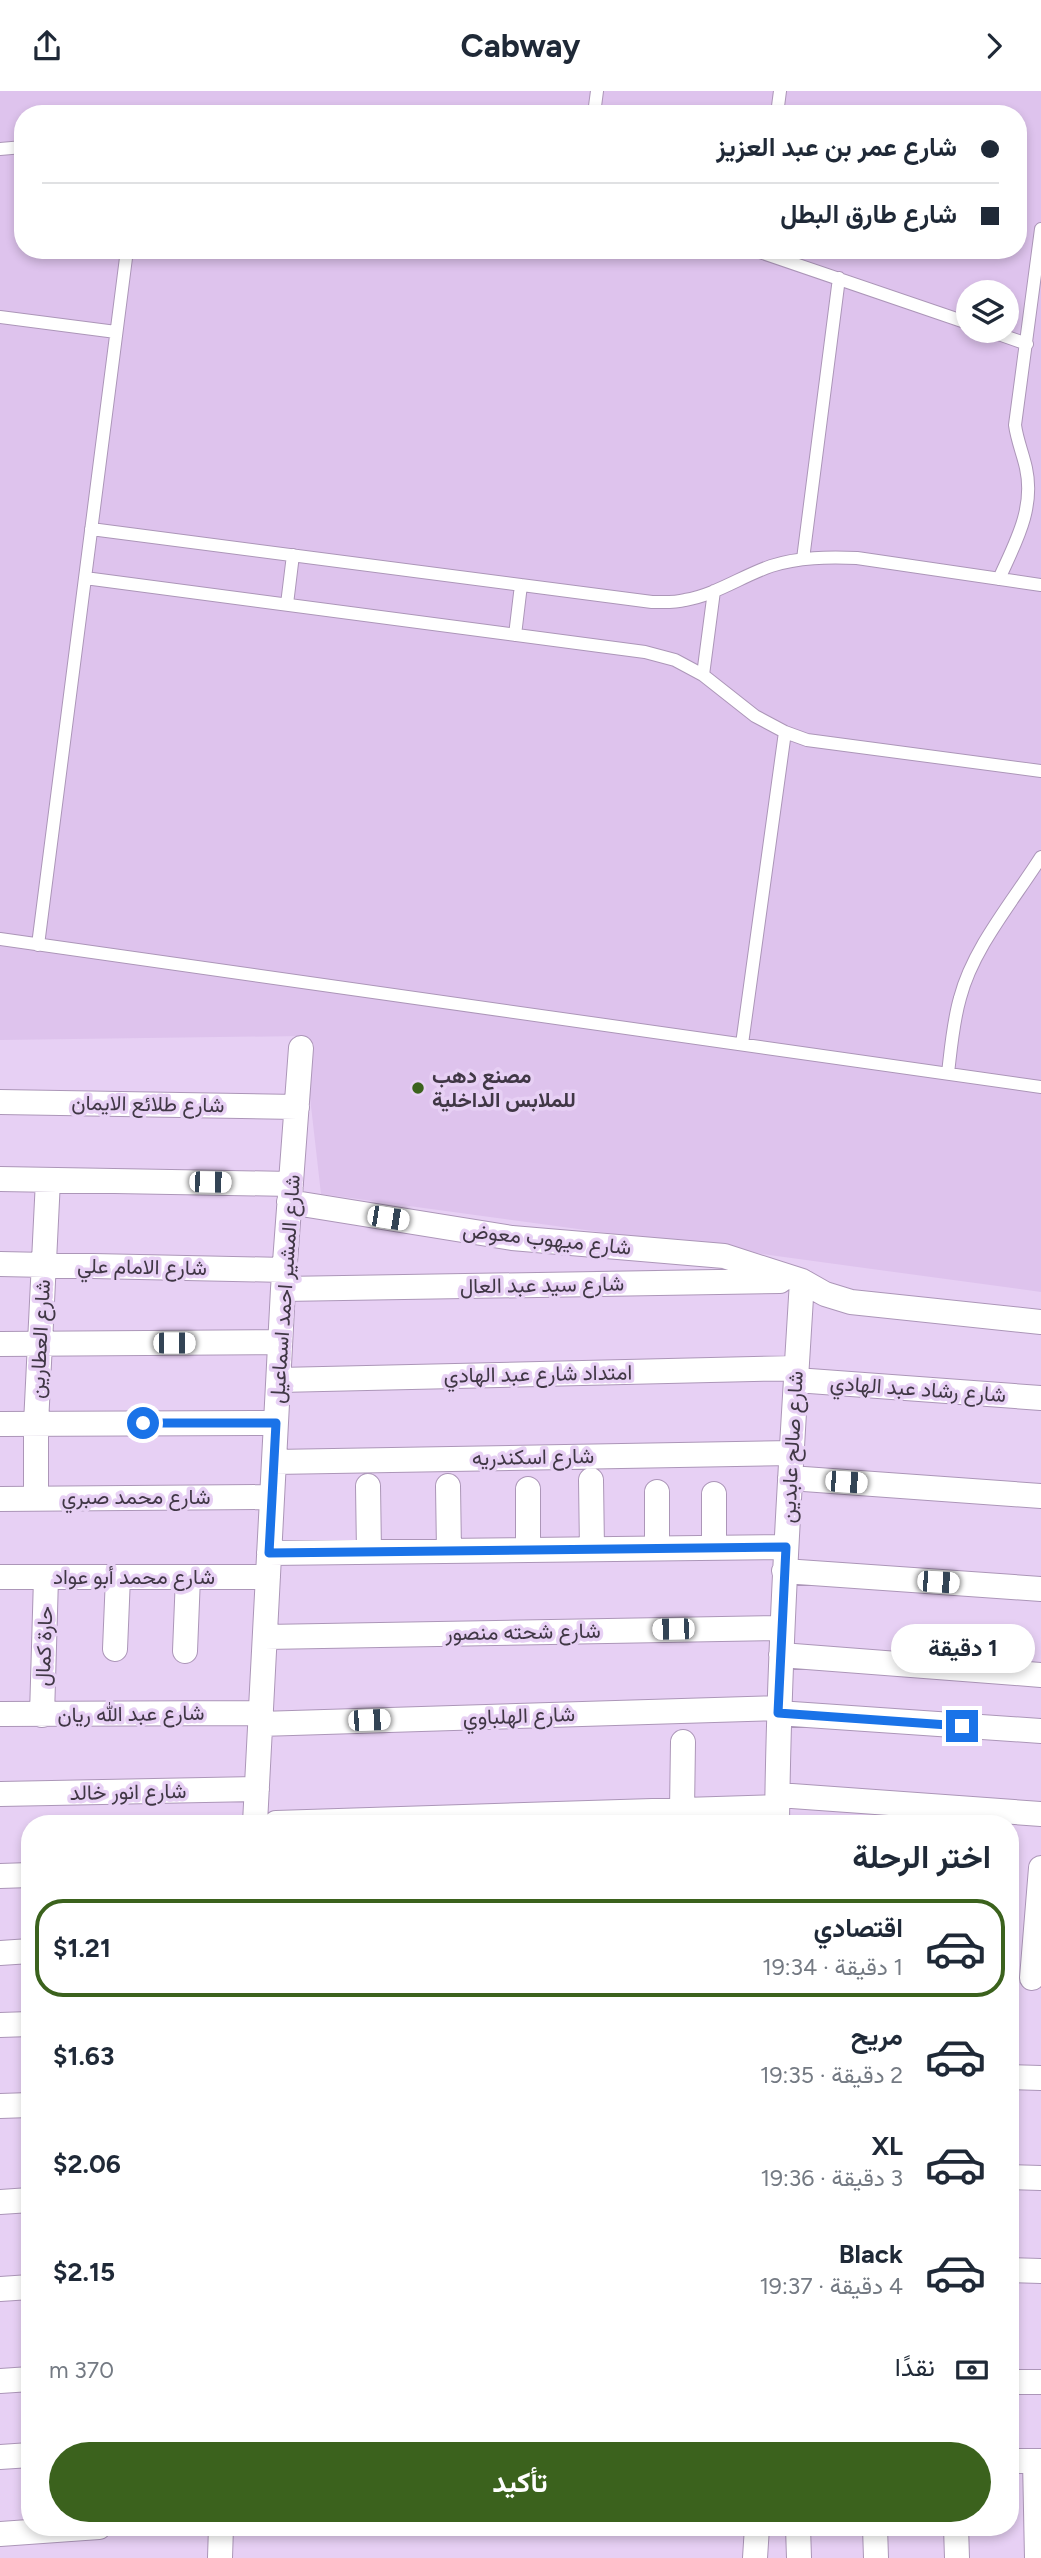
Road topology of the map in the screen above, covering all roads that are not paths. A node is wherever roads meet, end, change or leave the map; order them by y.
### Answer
1 (1041, 229) edge
2 (126, 259) edge
3 (781, 259) edge
4 (839, 278) junction
5 (0, 317) edge
6 (956, 319) edge
7 (116, 333) junction
8 (1019, 341) edge
9 (1027, 344) junction
10 (91, 529) junction
11 (293, 555) junction
12 (803, 559) junction
13 (85, 578) junction
14 (999, 579) junction
15 (521, 585) junction
16 (1041, 585) edge
17 (714, 591) junction
18 (287, 604) junction
19 (515, 635) junction
20 (703, 675) junction
21 (785, 732) junction
22 (1041, 771) edge
23 (1041, 857) edge
24 (0, 939) edge
25 (38, 945) junction
26 (742, 1044) junction
27 (301, 1048) dead end
28 (947, 1073) junction
29 (1041, 1087) edge
30 (0, 1102) edge
31 (297, 1107) junction
32 (0, 1179) edge
33 (48, 1180) junction
34 (290, 1193) junction
35 (0, 1264) edge
36 (44, 1265) junction
37 (283, 1280) junction
38 (802, 1281) junction
39 (1041, 1321) edge
40 (281, 1342) junction
41 (0, 1344) edge
42 (40, 1344) junction
43 (796, 1374) junction
44 (279, 1380) junction
45 (1041, 1398) edge
46 (276, 1423) junction
47 (0, 1424) edge
48 (36, 1424) junction
49 (792, 1453) junction
50 (274, 1462) junction
51 (790, 1478) junction
52 (591, 1481) dead end
53 (368, 1486) dead end
54 (448, 1486) dead end
55 (528, 1489) dead end
56 (657, 1492) dead end
57 (714, 1494) dead end
58 (272, 1496) junction
59 (1041, 1496) edge
60 (36, 1498) junction
61 (0, 1499) edge
62 (657, 1548) junction
63 (714, 1548) junction
64 (592, 1549) junction
65 (528, 1550) junction
66 (449, 1551) junction
67 (369, 1552) junction
68 (785, 1559) junction
69 (268, 1565) junction
70 (0, 1577) edge
71 (118, 1577) junction
72 (188, 1577) junction
73 (46, 1578) junction
74 (1041, 1589) edge
75 (782, 1627) junction
76 (265, 1637) junction
77 (115, 1649) dead end
78 (185, 1651) dead end
79 (781, 1655) junction
80 (1041, 1675) edge
81 (778, 1711) junction
82 (0, 1714) edge
83 (42, 1715) junction
84 (261, 1718) junction
85 (1041, 1731) edge
86 (682, 1742) dead end
87 (257, 1789) junction
88 (0, 1794) edge
89 (777, 1809) edge
90 (872, 1813) edge
91 (696, 1814) edge
92 (1041, 1814) edge
93 (255, 1815) edge
94 (649, 1815) edge
95 (927, 1815) edge
96 (998, 1815) edge
97 (1041, 1868) edge
98 (21, 1875) edge
99 (0, 1876) edge
100 (21, 1952) edge
101 (0, 1953) edge
102 (1028, 1978) edge
103 (21, 2024) edge
104 (0, 2025) edge
105 (1019, 2077) edge
106 (1041, 2078) edge
107 (21, 2105) edge
108 (0, 2106) edge
109 (1019, 2177) edge
110 (1041, 2178) edge
111 (21, 2201) edge
112 (0, 2202) edge
113 (1019, 2270) edge
114 (1041, 2271) edge
115 (21, 2288) edge
116 (0, 2289) edge
117 (21, 2380) edge
118 (0, 2381) edge
119 (1019, 2382) edge
120 (1041, 2382) edge
121 (21, 2456) edge
122 (0, 2457) edge
123 (1019, 2461) edge
124 (1038, 2461) edge
125 (21, 2533) edge
126 (0, 2534) edge
127 (221, 2536) edge
128 (756, 2536) edge
129 (798, 2536) edge
130 (875, 2536) edge
131 (956, 2536) edge
132 (220, 2558) edge
133 (755, 2558) edge
134 (799, 2558) edge
135 (876, 2558) edge
136 (957, 2558) edge
137 (1037, 2558) edge

1 - 9 lane
2 - 7 lane
3 - 4 lane
4 - 6 lane
4 - 12 lane
5 - 7 lane
7 - 10 lane
8 - 9 lane
9 - 14 lane
10 - 11 lane
10 - 13 lane
11 - 15 lane
11 - 18 lane
12 - 14 lane
12 - 17 lane
13 - 18 lane
13 - 25 lane
14 - 16 lane
15 - 17 lane
15 - 19 lane
17 - 20 lane
18 - 19 lane
19 - 20 lane
20 - 21 lane
21 - 22 lane
21 - 26 lane
23 - 28 lane
24 - 25 lane
25 - 26 lane
26 - 28 lane
27 - 31 street, شارع المشير احمد اسماعيل
28 - 29 lane
30 - 31 street, شارع طلائع الايمان
31 - 34 street, شارع المشير احمد اسماعيل
32 - 33 street, شارع ميهوب معوض
33 - 34 street, شارع ميهوب معوض
33 - 36 street, شارع العطارين
34 - 37 street, شارع المشير احمد اسماعيل
34 - 38 street, شارع ميهوب معوض
35 - 36 street, شارع الامام علي
36 - 37 street, شارع الامام علي
36 - 42 street, شارع العطارين
37 - 38 street, شارع سيد عبد العال
37 - 40 street, شارع المشير احمد اسماعيل
38 - 39 street, شارع ميهوب معوض
38 - 43 street, شارع صالح عابدين
40 - 42 street
40 - 44 street, شارع المشير احمد اسماعيل
41 - 42 street
42 - 48 street, شارع العطارين
43 - 44 street, امتداد شارع عبد الهادي
43 - 45 street, شارع رشاد عبد الهادي
43 - 49 street, شارع صالح عابدين
44 - 46 street, شارع المشير احمد اسماعيل
46 - 48 street
46 - 50 street, شارع المشير احمد اسماعيل
47 - 48 street
48 - 60 street, شارع العطارين
49 - 50 street, شارع اسكندريه
49 - 51 street, شارع صالح عابدين
50 - 58 street, شارع المشير احمد اسماعيل
51 - 59 street
51 - 68 street, شارع صالح عابدين
52 - 64 street
53 - 67 street
54 - 66 street
55 - 65 street
56 - 62 street
57 - 63 street
58 - 60 street, شارع محمد صبري
58 - 69 street, شارع المشير احمد اسماعيل
60 - 61 street, شارع محمد صبري
62 - 63 street, شارع محمد أبو عواد
62 - 64 street, شارع محمد أبو عواد
63 - 68 street, شارع محمد أبو عواد
64 - 65 street, شارع محمد أبو عواد
65 - 66 street, شارع محمد أبو عواد
66 - 67 street, شارع محمد أبو عواد
67 - 69 street, شارع محمد أبو عواد
68 - 74 street, شارع محمد أبو عواد
68 - 75 street, شارع صالح عابدين
69 - 72 street, شارع محمد أبو عواد
69 - 76 street, شارع المشير احمد اسماعيل
70 - 73 street, شارع محمد أبو عواد
71 - 72 street, شارع محمد أبو عواد
71 - 73 street, شارع محمد أبو عواد
71 - 77 street
72 - 78 street
73 - 83 street, حارة كمال
75 - 76 street, شارع شحته منصور
75 - 79 street, شارع صالح عابدين
76 - 84 street, شارع المشير احمد اسماعيل
79 - 80 street
79 - 81 street, شارع صالح عابدين
81 - 84 street, شارع الهلباوي
81 - 85 street, شارع الهلباوي
81 - 89 street, شارع صالح عابدين
82 - 83 street, شارع عبد الله ريان
83 - 84 street, شارع عبد الله ريان
84 - 87 street, شارع المشير احمد اسماعيل
86 - 91 street
87 - 88 street, شارع انور خالد
87 - 93 street, شارع المشير احمد اسماعيل
89 - 90 street
89 - 91 street
90 - 95 street
91 - 94 street
92 - 96 street
97 - 102 street
98 - 99 street
100 - 101 street
103 - 104 street
105 - 106 street
107 - 108 street
109 - 110 street
111 - 112 street
113 - 114 street
115 - 116 street
117 - 118 street
119 - 120 street
121 - 122 street
123 - 124 street
124 - 137 street
125 - 126 street
127 - 132 street
128 - 133 street
129 - 134 street
130 - 135 street
131 - 136 street

